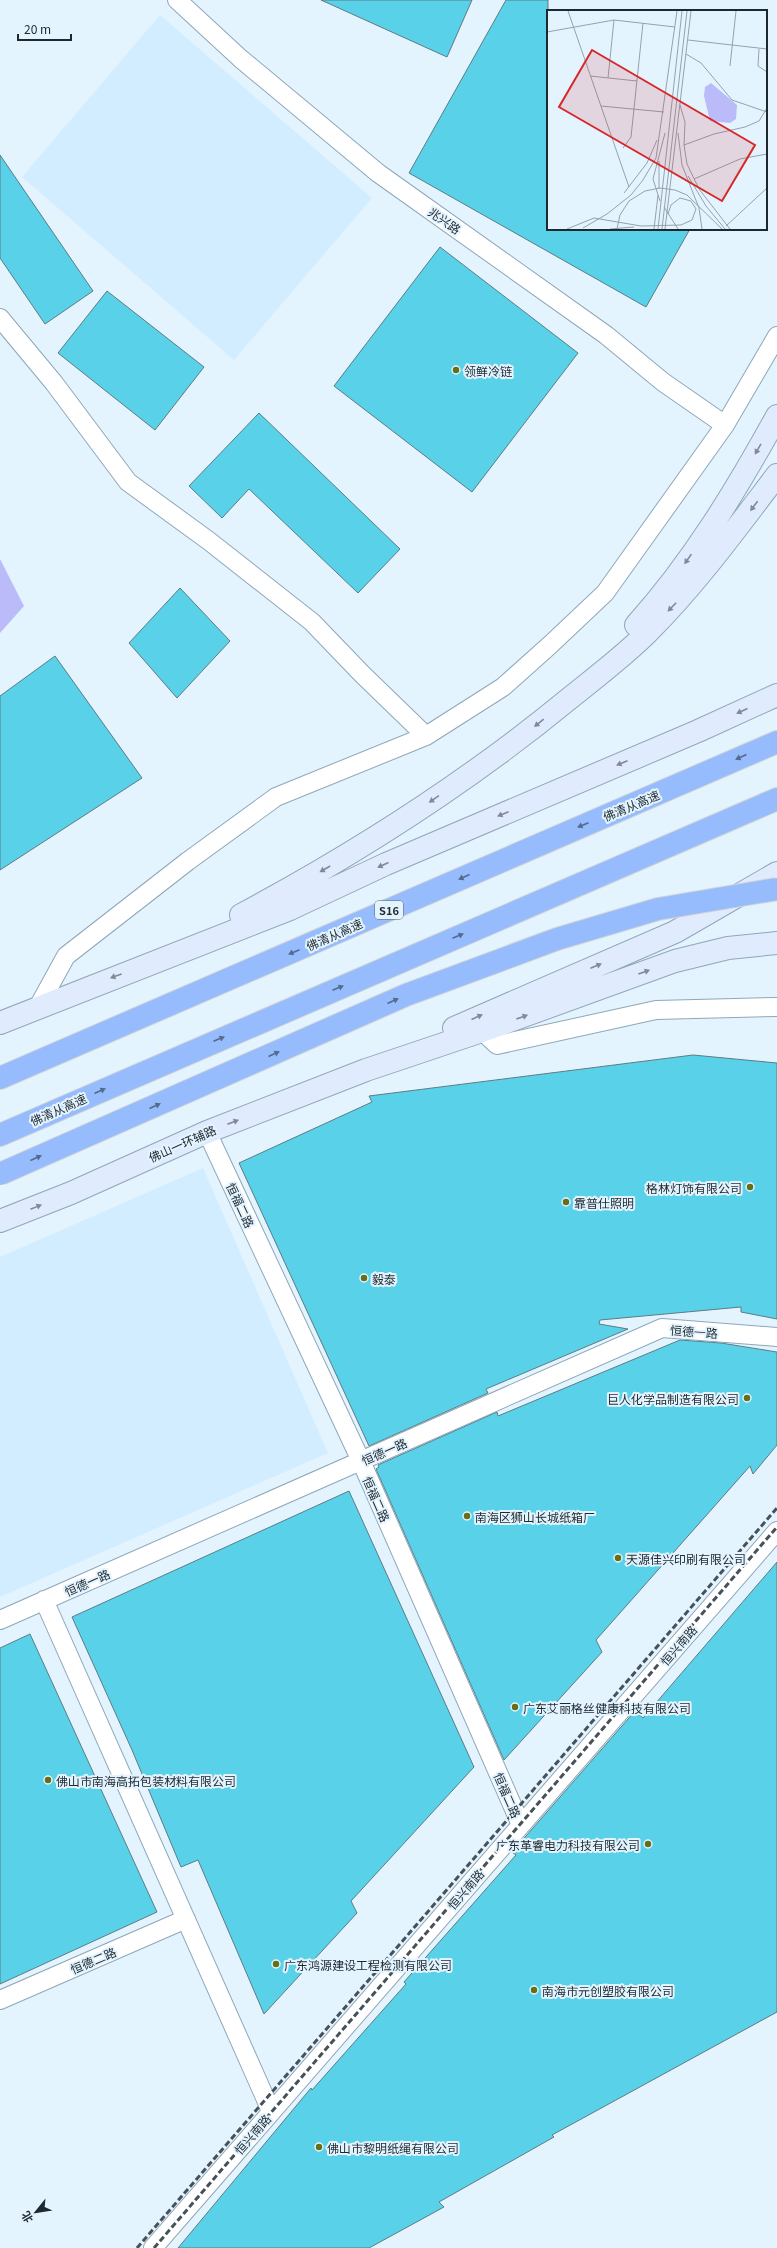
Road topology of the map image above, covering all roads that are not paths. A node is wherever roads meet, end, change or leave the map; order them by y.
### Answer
1 (177, 0) edge
2 (0, 318) edge
3 (777, 336) edge
4 (777, 416) edge
5 (725, 425) junction
6 (777, 475) edge
7 (777, 695) edge
8 (569, 698) junction
9 (426, 736) junction
10 (777, 742) edge
11 (777, 799) edge
12 (777, 873) edge
13 (777, 889) edge
14 (777, 944) edge
15 (153, 962) junction
16 (38, 1007) junction
17 (777, 1008) edge
18 (0, 1023) edge
19 (482, 1032) junction
20 (366, 1070) junction
21 (0, 1078) edge
22 (207, 1132) junction
23 (0, 1135) edge
24 (0, 1174) edge
25 (0, 1222) edge
26 (777, 1337) edge
27 (361, 1461) junction
28 (777, 1530) edge
29 (44, 1600) junction
30 (0, 1620) edge
31 (521, 1825) junction
32 (186, 1919) junction
33 (0, 2000) edge
34 (272, 2111) junction
35 (153, 2248) edge

1 - 5 street, 兆兴路
2 - 9 street
3 - 5 street
4 -> 8 main road
5 - 9 street
6 -> 8 main road
7 -> 15 main road
8 -> 15 main road
9 - 16 street
10 -> 21 highway, 佛清从高速 / S16
23 -> 11 highway, 佛清从高速
20 -> 12 main road
24 -> 13 highway, bridge
19 -> 14 main road
15 -> 16 main road
16 - 18 main road
17 - 19 street
19 - 20 main road
22 -> 20 main road, 佛山一环辅路
25 -> 22 main road, 佛山一环辅路
22 - 27 street, 恒福二路
26 - 27 street, 恒德一路
27 - 29 street, 恒德一路
27 - 31 street, 恒福二路
28 - 31 street, 恒兴南路
29 - 30 street, 恒德一路
29 - 32 street
31 - 34 street, 恒兴南路
32 - 33 street, 恒德二路
32 - 34 street
34 - 35 street, 恒兴南路

